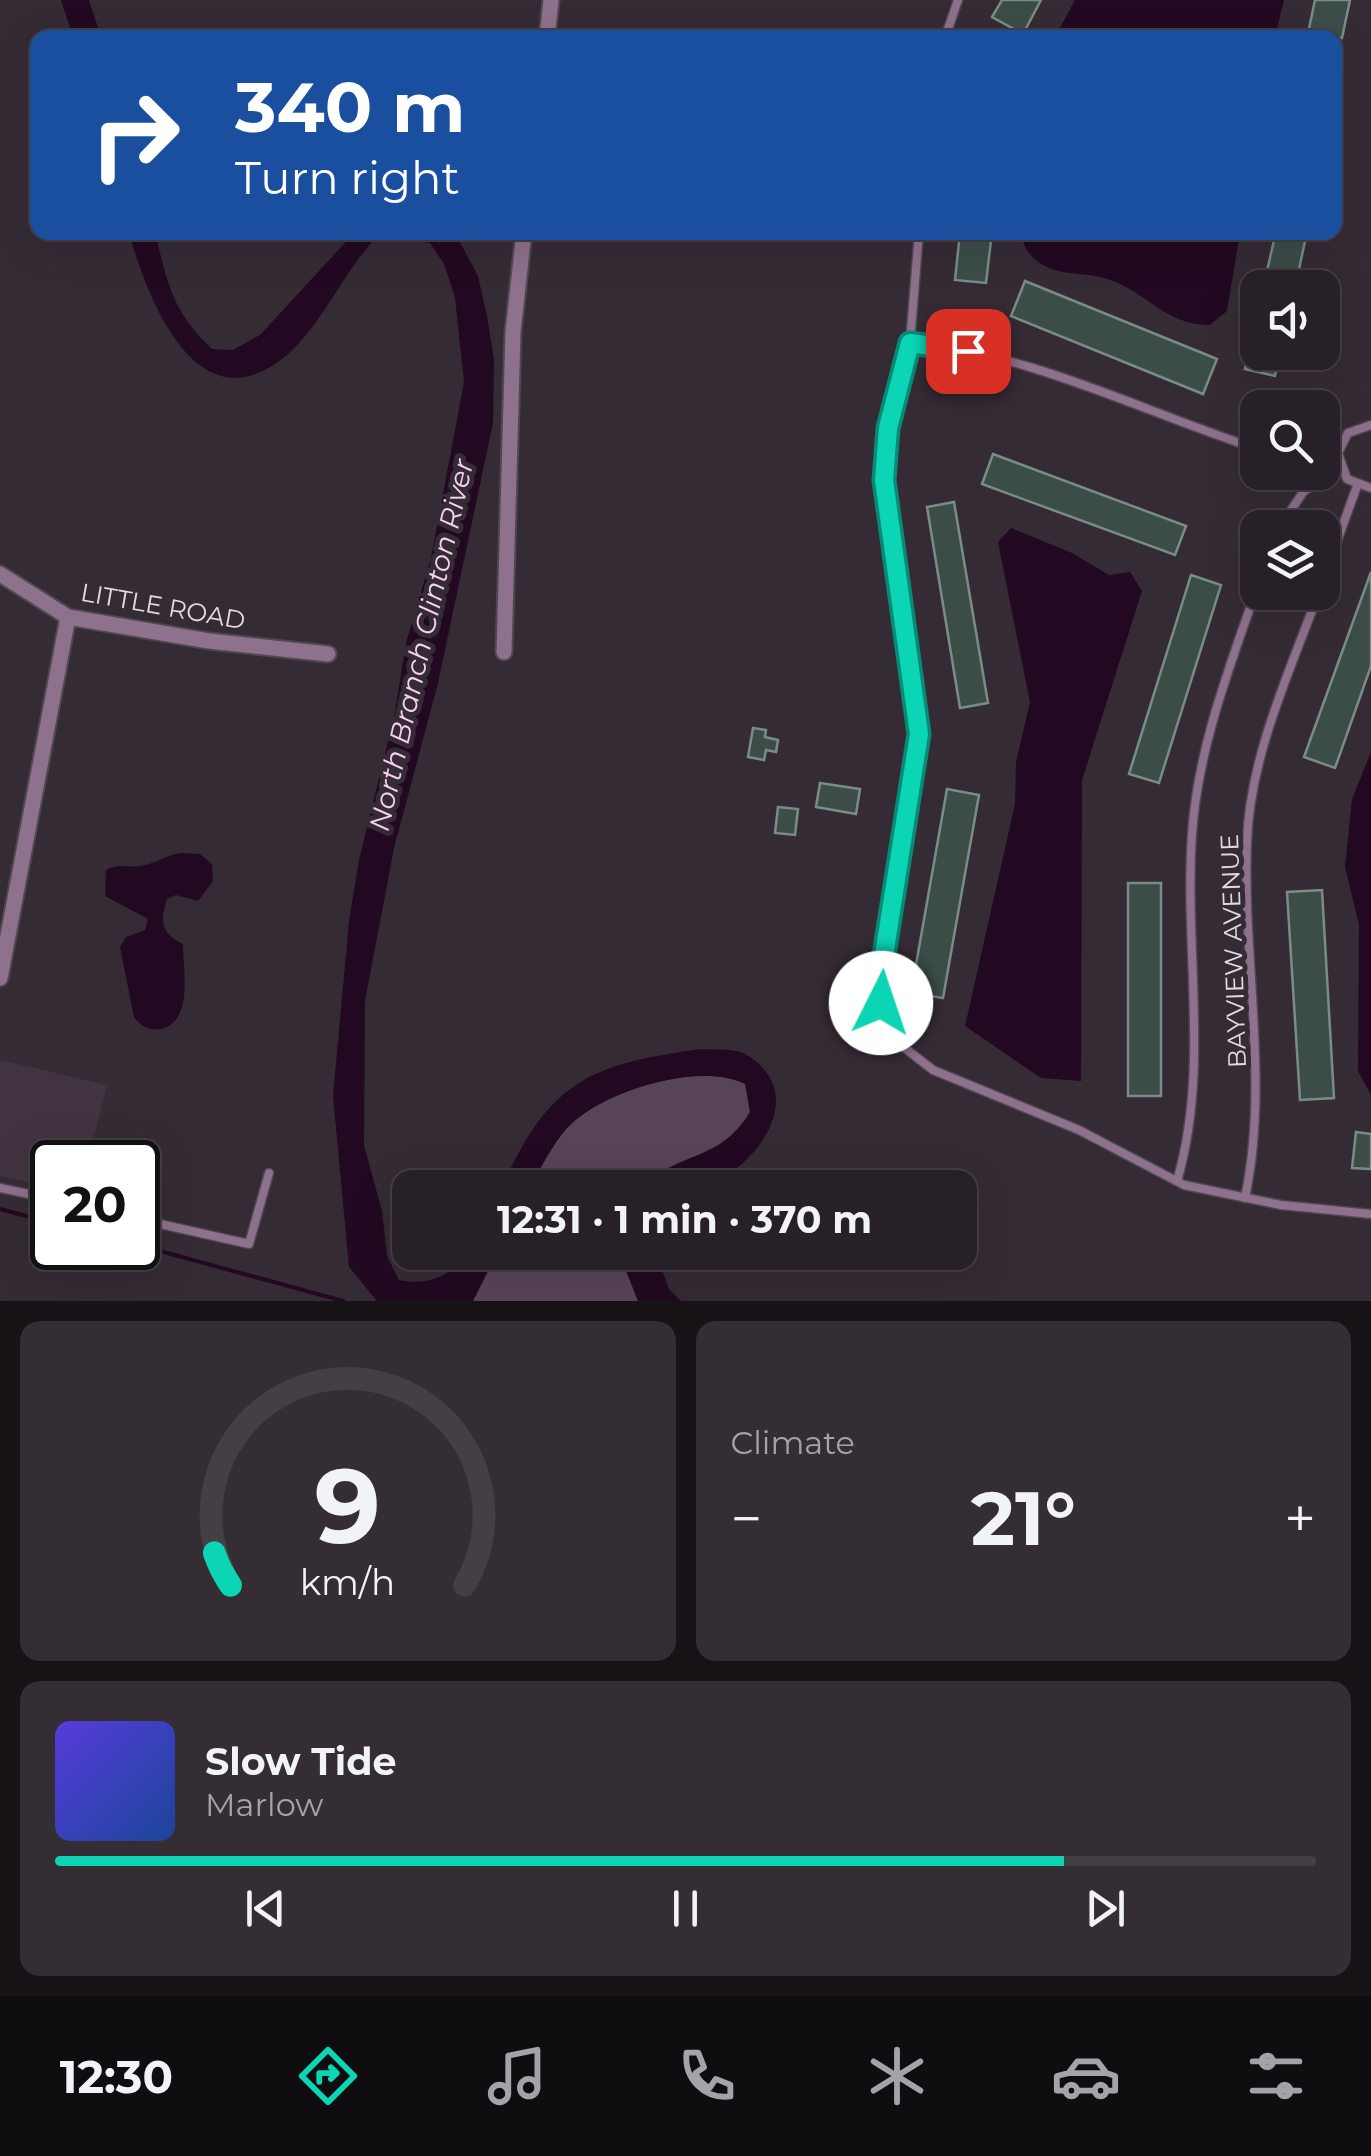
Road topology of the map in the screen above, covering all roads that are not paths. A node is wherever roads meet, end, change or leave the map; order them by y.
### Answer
1 (551, 0) edge
2 (958, 0) edge
3 (547, 30) edge
4 (949, 30) edge
5 (523, 240) edge
6 (918, 240) edge
7 (910, 343) junction
8 (1371, 425) edge
9 (1240, 443) edge
10 (1340, 447) edge
11 (1340, 469) edge
12 (1358, 486) junction
13 (1371, 488) edge
14 (1307, 490) edge
15 (1289, 510) edge
16 (1340, 534) edge
17 (0, 574) edge
18 (1250, 610) edge
19 (1313, 610) edge
20 (68, 617) junction
21 (504, 652) dead end
22 (328, 654) dead end
23 (0, 978) edge
24 (269, 1172) dead end
25 (1176, 1181) junction
26 (0, 1188) edge
27 (30, 1194) edge
28 (1245, 1198) junction
29 (1371, 1214) edge
30 (160, 1223) edge

1 - 3 street
2 - 4 lane
5 - 21 street
6 - 7 lane
7 - 9 lane
7 - 25 lane
8 - 10 lane
11 - 12 lane
12 - 13 lane
12 - 16 lane
14 - 15 lane
17 - 20 street, LITTLE ROAD
18 - 25 lane, BAYVIEW AVENUE
19 - 28 lane, BAYVIEW AVENUE
20 - 22 street, LITTLE ROAD
20 - 23 street
24 - 30 lane
25 - 28 lane
26 - 27 lane
28 - 29 lane

